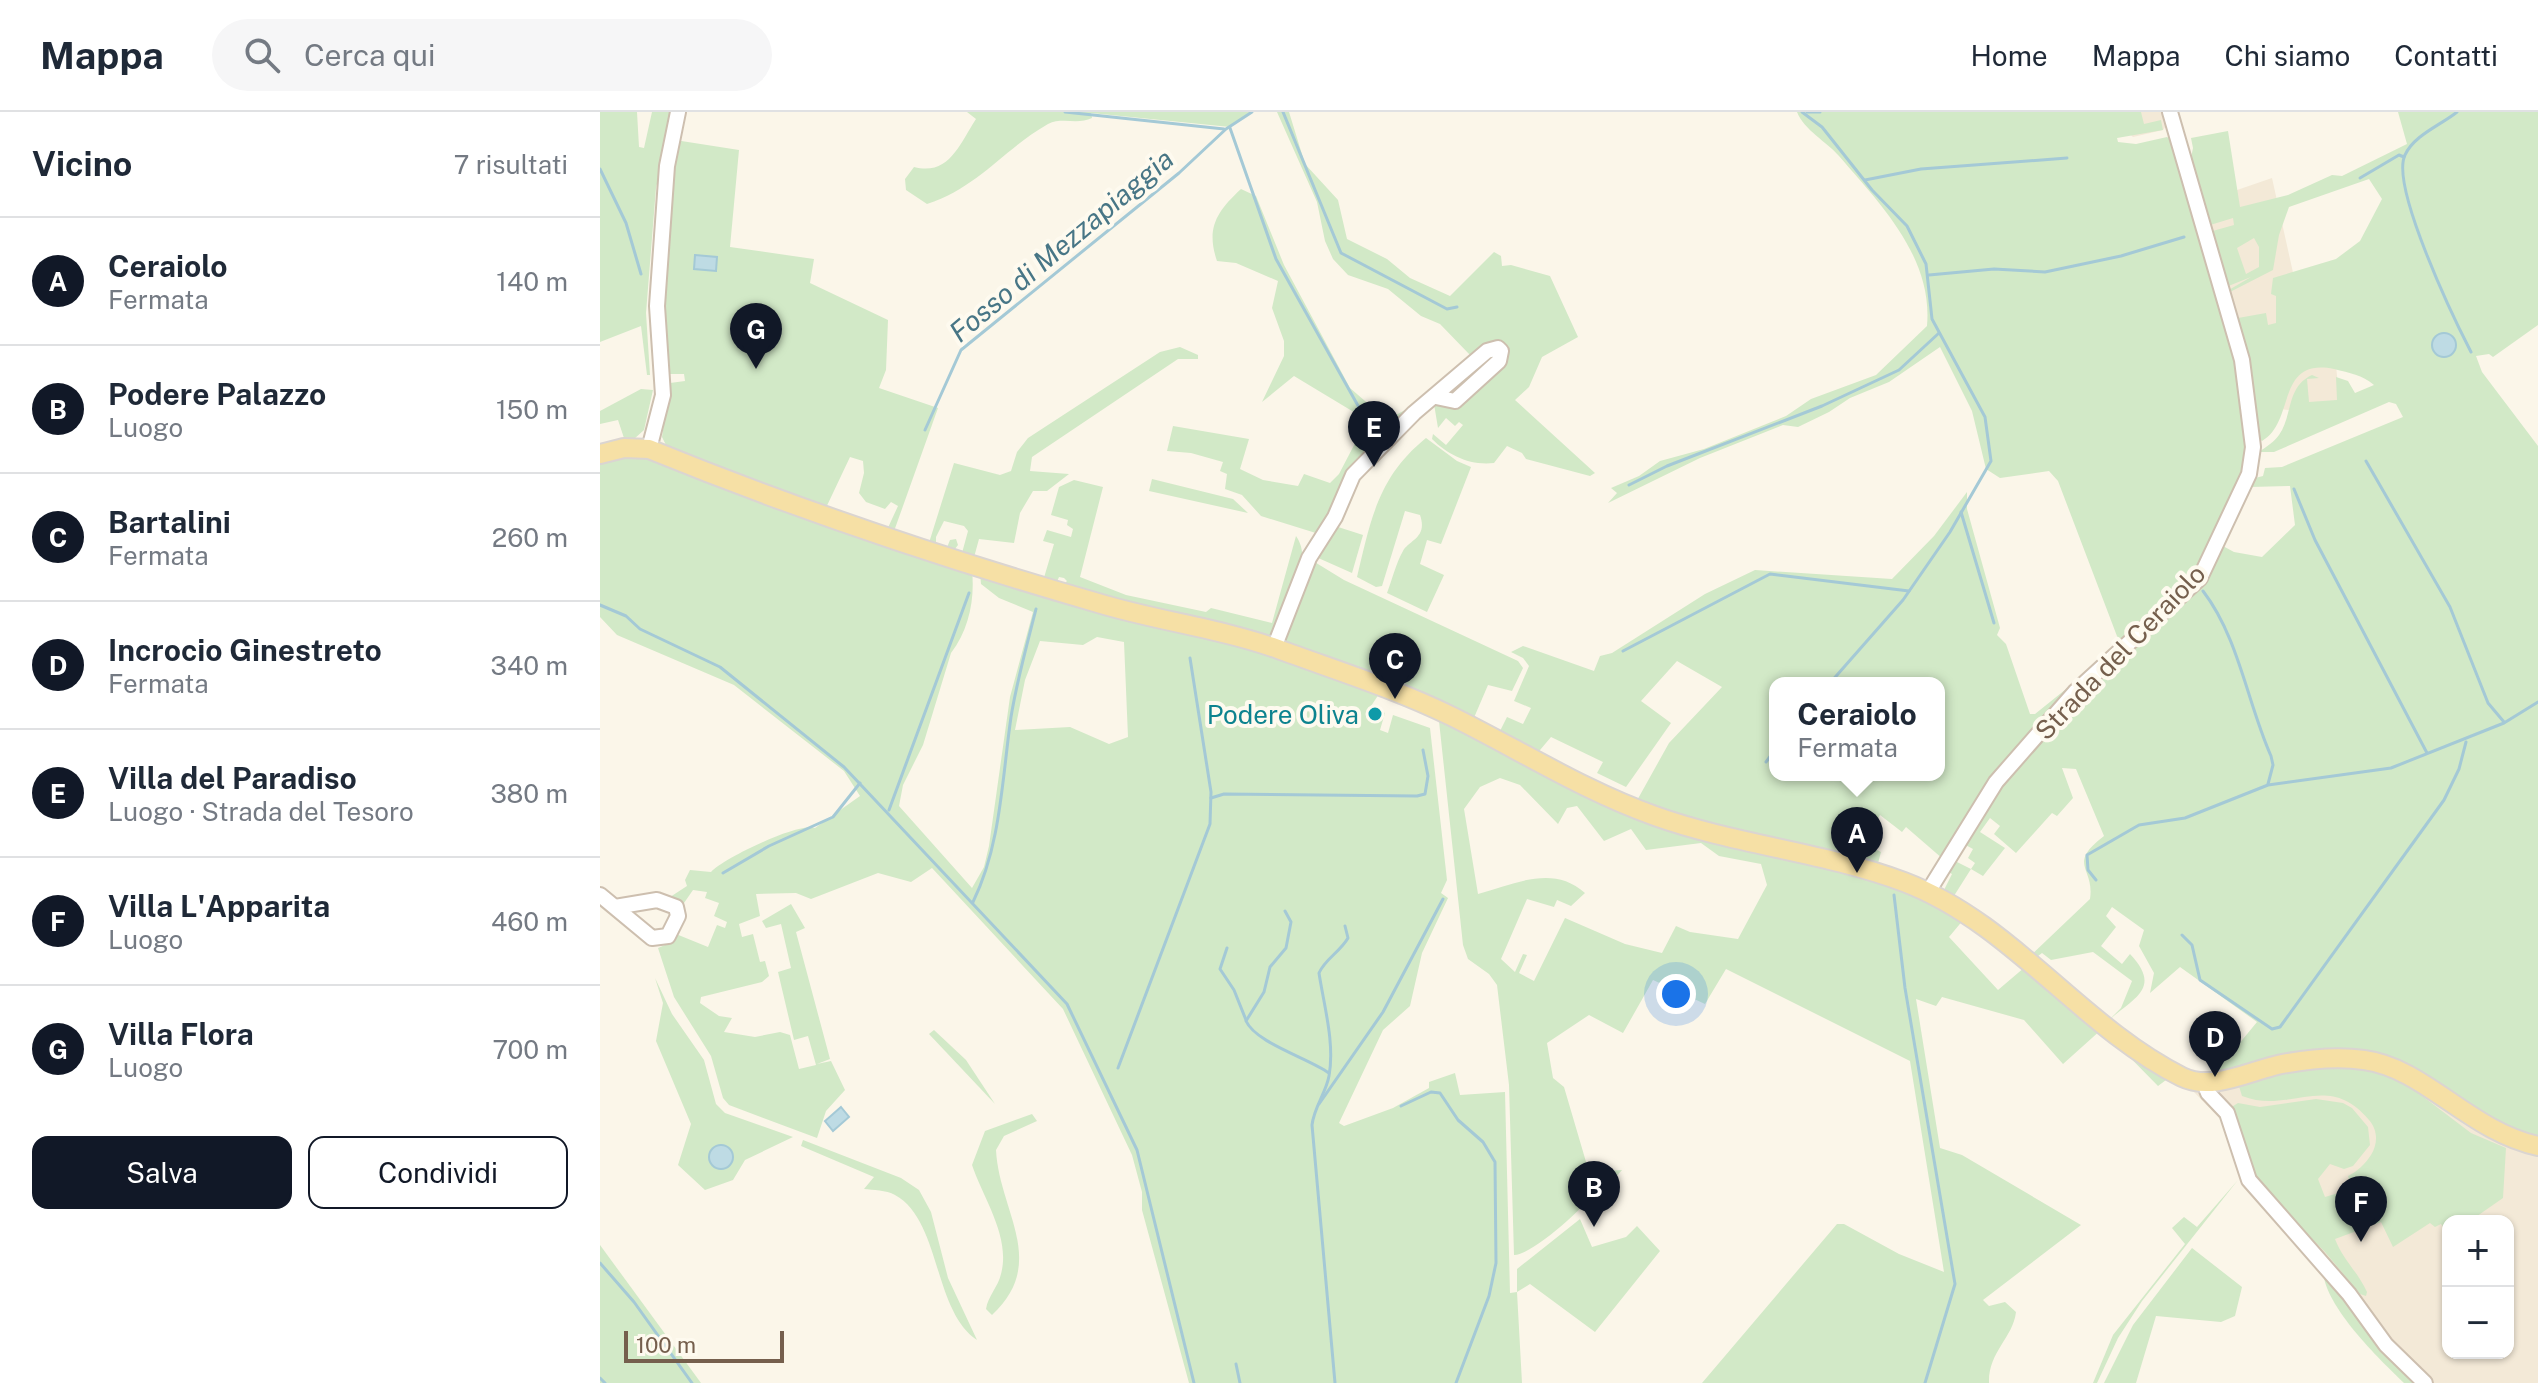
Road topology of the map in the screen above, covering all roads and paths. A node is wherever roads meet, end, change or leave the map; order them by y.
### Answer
1 (678, 112) edge
2 (2170, 112) edge
3 (1436, 397) dead end
4 (649, 449) junction
5 (600, 454) edge
6 (1274, 648) junction
7 (1928, 892) junction
8 (600, 895) edge
9 (615, 907) dead end
10 (2204, 1083) junction
11 (2538, 1146) edge
12 (2425, 1383) edge

1 - 4 street
2 - 7 street, Strada del Ceraiolo
3 - 6 street
4 - 5 main road
4 - 6 main road
6 - 7 main road
7 - 10 main road
8 - 9 street
10 - 11 main road
10 - 12 street

